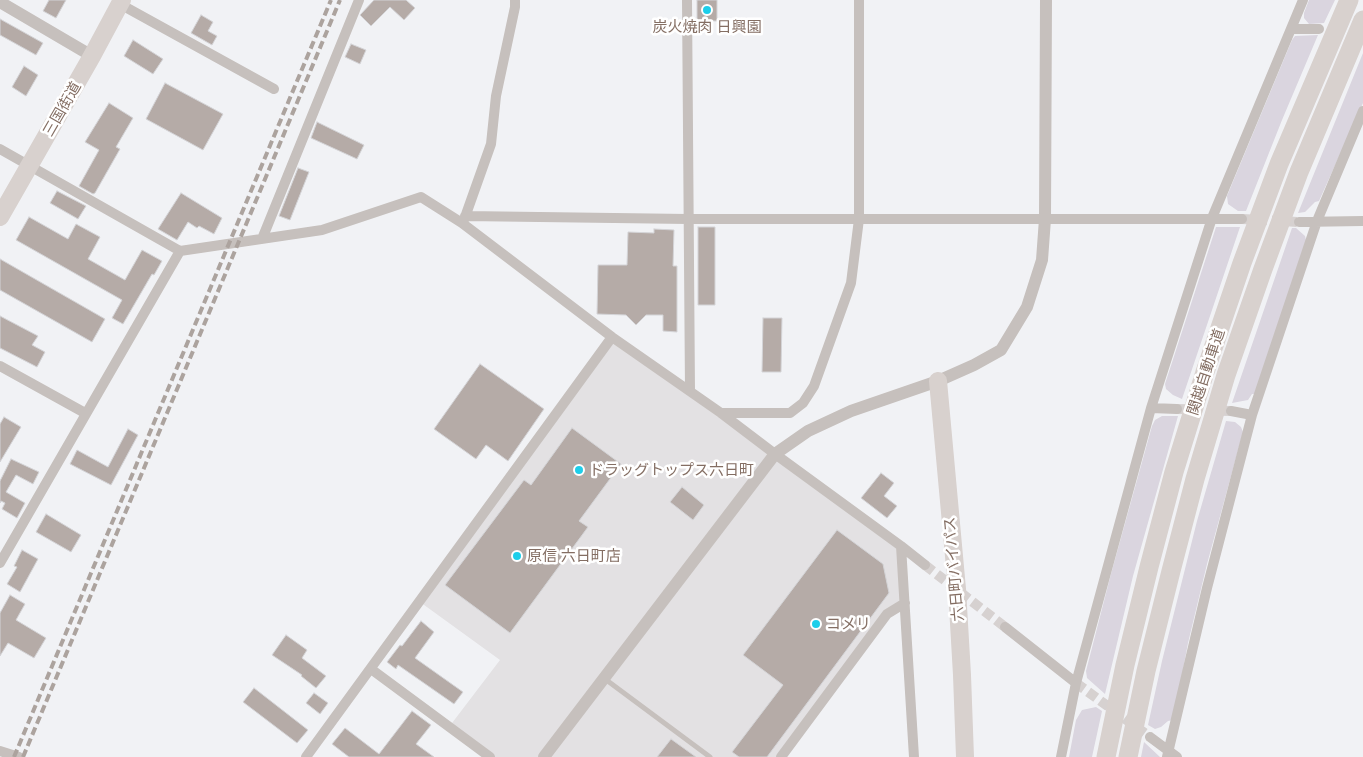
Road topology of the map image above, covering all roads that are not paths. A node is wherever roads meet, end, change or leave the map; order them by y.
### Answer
1 (359, 0) edge
2 (515, 0) edge
3 (687, 0) edge
4 (859, 0) edge
5 (1046, 0) edge
6 (1303, 0) edge
7 (1349, 0) edge
8 (0, 2) edge
9 (121, 2) edge
10 (1363, 20) edge
11 (1291, 29) junction
12 (1318, 29) dead end
13 (92, 56) junction
14 (274, 88) dead end
15 (1363, 112) edge
16 (0, 149) edge
17 (29, 166) junction
18 (0, 217) edge
19 (1212, 218) junction
20 (464, 219) junction
21 (688, 219) junction
22 (859, 219) junction
23 (1044, 219) junction
24 (1242, 220) tunnel mouth
25 (1317, 221) junction
26 (1363, 221) edge
27 (1299, 222) tunnel mouth
28 (262, 239) junction
29 (180, 251) junction
30 (612, 337) junction
31 (0, 366) edge
32 (938, 381) junction
33 (690, 391) junction
34 (1151, 408) junction
35 (1177, 409) tunnel mouth
36 (1231, 411) tunnel mouth
37 (86, 413) junction
38 (721, 413) junction
39 (1252, 415) junction
40 (774, 454) junction
41 (901, 546) junction
42 (0, 563) edge
43 (924, 566) tunnel mouth
44 (904, 602) junction
45 (1005, 627) tunnel mouth
46 (371, 670) junction
47 (604, 678) junction
48 (1076, 683) junction
49 (1150, 737) tunnel mouth
50 (0, 751) edge
51 (1171, 755) edge
52 (20, 757) edge
53 (306, 757) edge
54 (490, 757) edge
55 (544, 757) edge
56 (710, 757) edge
57 (781, 757) edge
58 (914, 757) edge
59 (965, 757) edge
60 (1061, 757) edge
61 (1106, 757) edge
62 (1128, 757) edge

1 - 28 street
2 - 20 street
3 - 21 street
4 - 22 street
5 - 23 street
6 - 11 street
7 - 61 highway, 関越自動車道
8 - 13 street
9 - 13 highway, 三国街道
9 - 14 street
10 - 62 highway, 関越自動車道
11 - 12 street
11 - 19 street
13 - 17 highway, 三国街道
15 - 25 street
16 - 17 street
17 - 18 highway, 三国街道
17 - 29 street
19 - 23 street
19 - 24 street
19 - 34 street
20 - 21 street
20 - 28 street
20 - 30 street
21 - 22 street
21 - 33 street
22 - 23 street
22 - 38 street
23 - 32 street
25 - 26 street
25 - 27 street
25 - 39 street
28 - 29 street
29 - 37 street
30 - 33 street
30 - 46 street
31 - 37 street
32 - 40 street
32 - 59 highway, 六日町バイパス
33 - 38 street
34 - 35 street
34 - 48 street
36 - 39 street
37 - 42 street
38 - 40 street
39 - 51 street
40 - 41 street
40 - 47 street
41 - 43 street
41 - 44 street
44 - 57 street
44 - 58 street
45 - 48 street
46 - 53 street
46 - 54 street
47 - 55 street
47 - 56 lane
48 - 60 street
49 - 51 street
50 - 52 street

